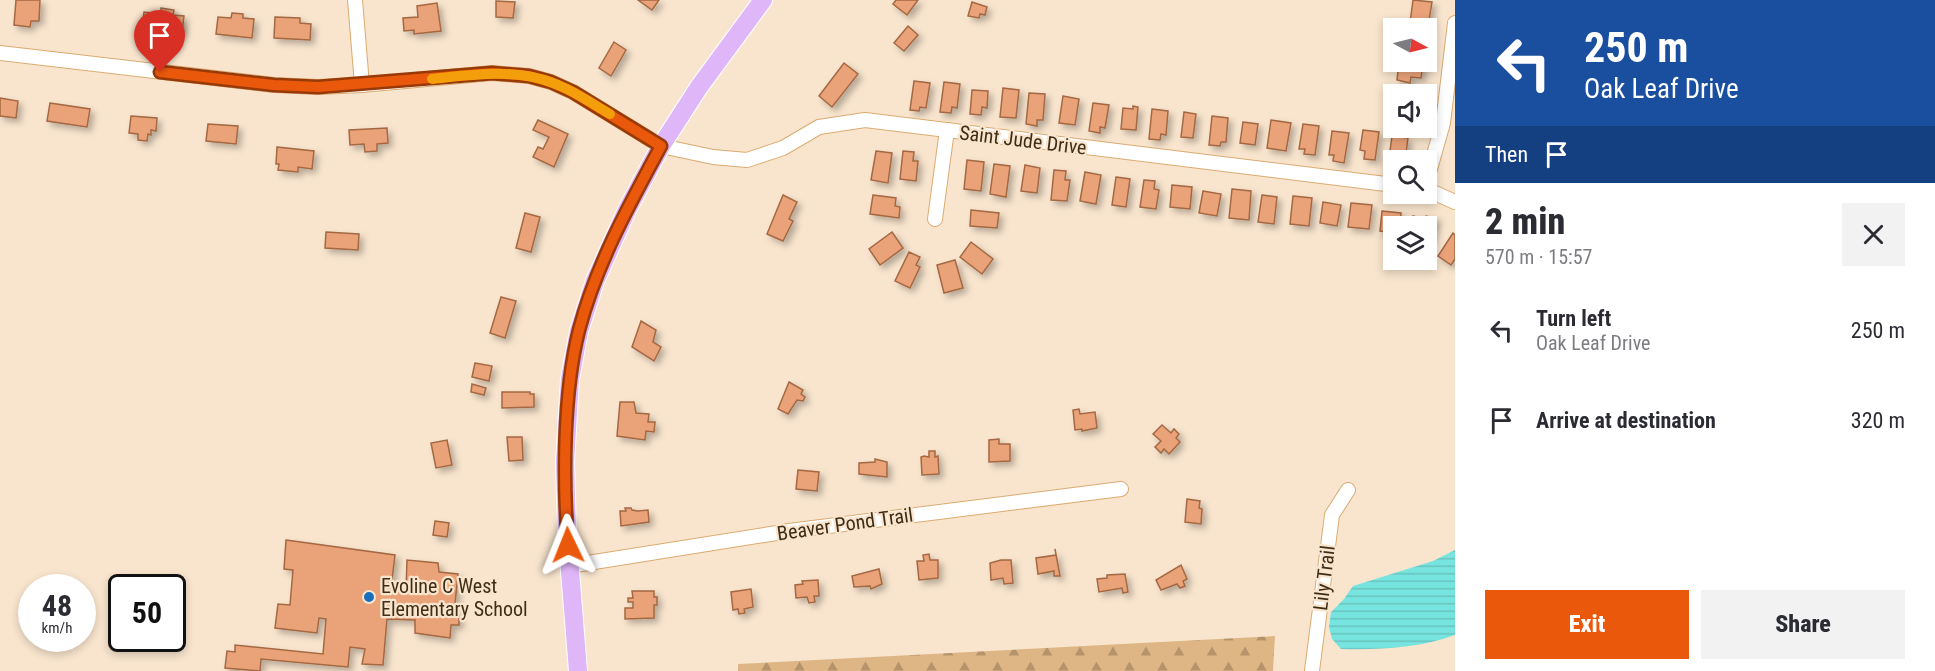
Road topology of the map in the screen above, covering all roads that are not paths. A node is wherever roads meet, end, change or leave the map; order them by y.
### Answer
1 (355, 0) edge
2 (763, 0) edge
3 (1455, 23) edge
4 (0, 53) edge
5 (362, 85) junction
6 (947, 130) junction
7 (661, 146) junction
8 (1435, 150) edge
9 (1383, 184) edge
10 (1437, 194) edge
11 (1455, 202) edge
12 (935, 219) dead end
13 (1121, 489) dead end
14 (1348, 490) dead end
15 (569, 566) junction
16 (578, 671) edge
17 (1312, 671) edge

1 - 5 street
2 - 7 main road
3 - 8 street
4 - 5 street, Saint Jude Drive
5 - 7 street, Saint Jude Drive
6 - 7 street, Saint Jude Drive
6 - 9 street, Saint Jude Drive
6 - 12 street
7 - 15 main road
10 - 11 street
13 - 15 street, Beaver Pond Trail
14 - 17 street, Lily Trail
15 - 16 main road

